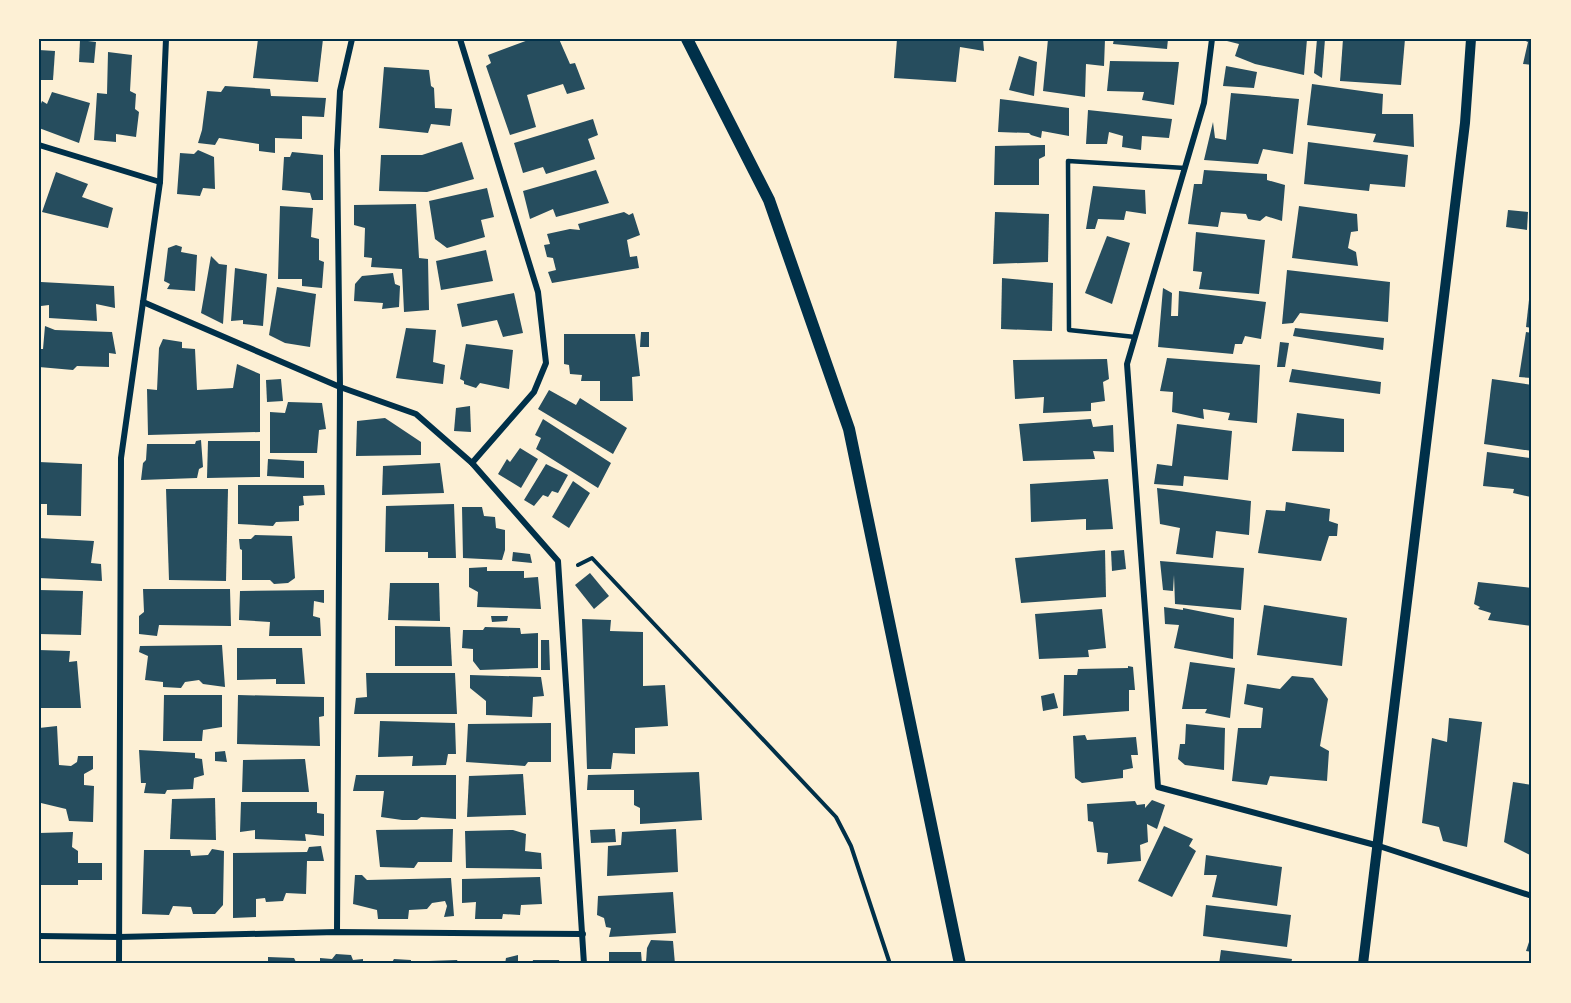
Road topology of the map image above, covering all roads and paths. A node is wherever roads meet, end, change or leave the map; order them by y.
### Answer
1 (166, 39) edge
2 (352, 39) edge
3 (460, 39) edge
4 (687, 39) edge
5 (1212, 39) edge
6 (1471, 39) edge
7 (39, 145) edge
8 (1185, 168) junction
9 (160, 182) junction
10 (143, 302) junction
11 (1135, 337) junction
12 (340, 387) junction
13 (472, 463) junction
14 (559, 574) junction
15 (1379, 846) junction
16 (1532, 896) edge
17 (337, 932) junction
18 (583, 934) junction
19 (39, 936) edge
20 (119, 937) junction
21 (119, 964) edge
22 (584, 964) edge
23 (890, 964) edge
24 (960, 964) edge
25 (1363, 964) edge

1 - 9 street
2 - 12 street
3 - 13 street
4 - 24 main road
5 - 8 street
6 - 15 street
7 - 9 street
8 - 11 street
8 - 11 lane
9 - 10 street
10 - 12 street
10 - 20 street
11 - 15 street
12 - 13 street
12 - 17 street
13 - 14 street
14 - 18 street
14 - 23 path
15 - 16 street
15 - 25 street
17 - 18 street
17 - 20 street
18 - 22 street
19 - 20 street
20 - 21 street

